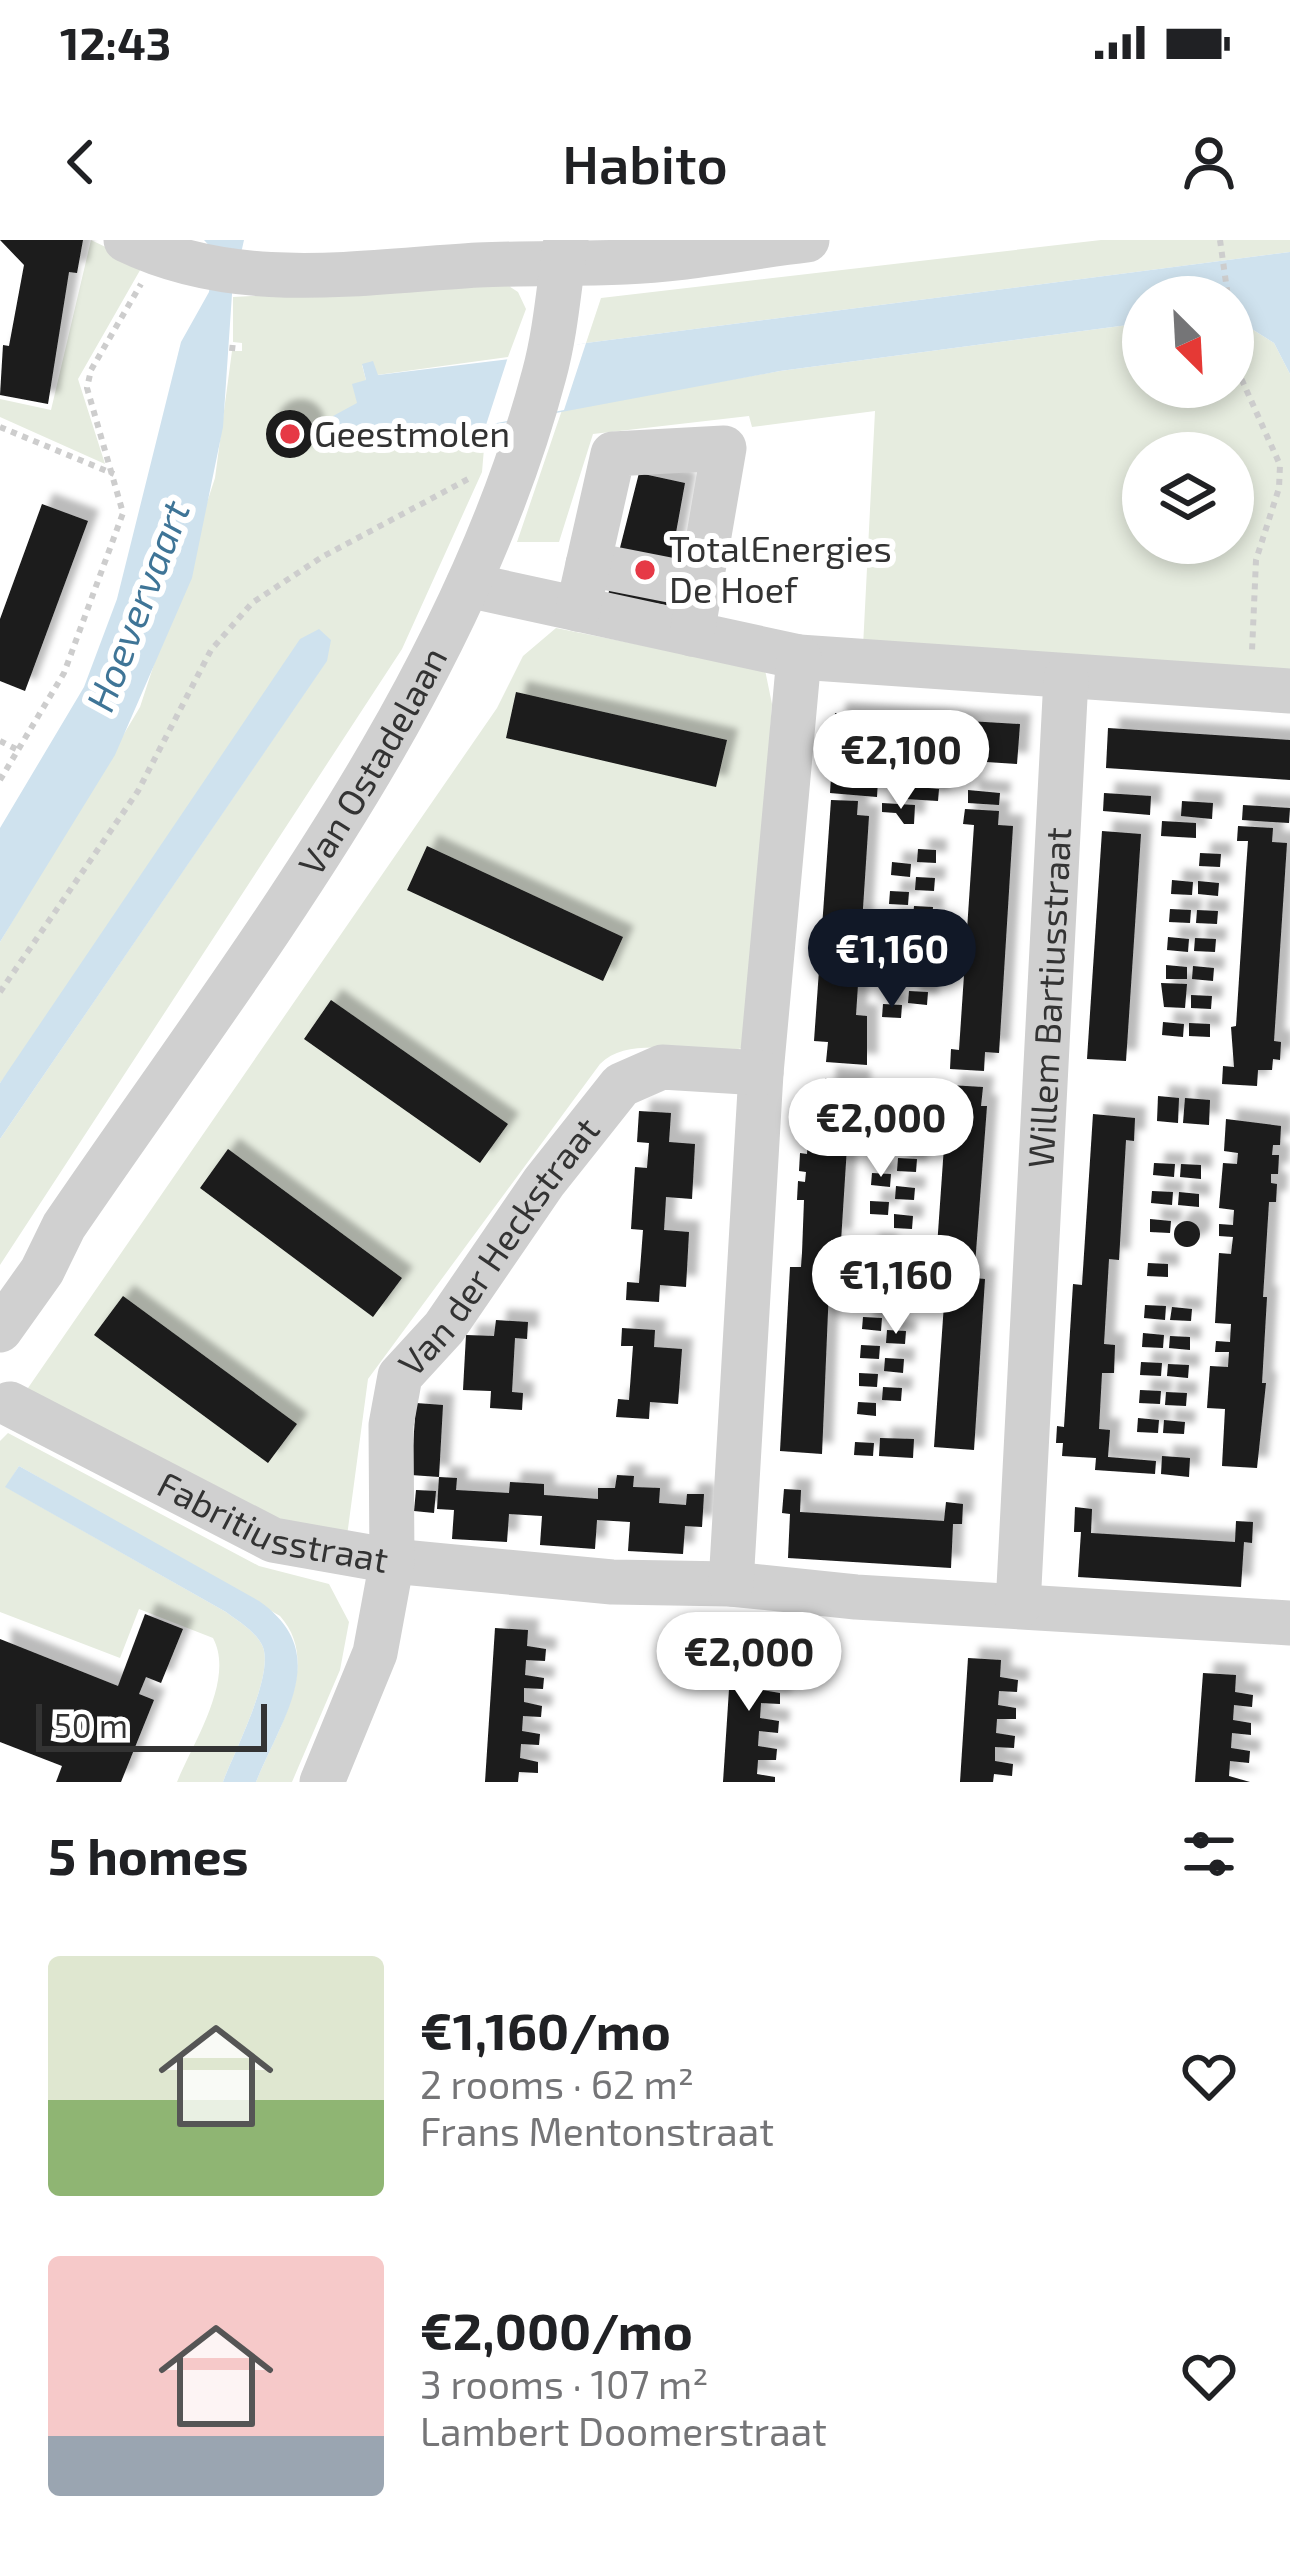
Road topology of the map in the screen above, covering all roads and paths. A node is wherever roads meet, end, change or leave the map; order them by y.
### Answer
1 (807, 240) edge
2 (1220, 242) edge
3 (143, 248) edge
4 (564, 250) edge
5 (1225, 276) edge
6 (1254, 407) edge
7 (0, 427) edge
8 (525, 435) junction
9 (114, 474) junction
10 (588, 564) junction
11 (468, 585) junction
12 (700, 586) junction
13 (578, 609) junction
14 (692, 634) junction
15 (799, 657) junction
16 (1066, 679) junction
17 (1270, 690) edge
18 (0, 741) edge
19 (20, 751) junction
20 (0, 780) edge
21 (0, 992) edge
22 (761, 1072) junction
23 (64, 1226) junction
24 (0, 1290) edge
25 (0, 1334) edge
26 (5, 1411) edge
27 (392, 1561) junction
28 (731, 1584) junction
29 (1018, 1606) junction
30 (1290, 1624) edge
31 (322, 1782) edge

1 - 4 street
2 - 5 path
3 - 4 street
3 - 9 path
4 - 8 street, Van Ostadelaan
6 - 17 path
7 - 9 path
8 - 11 street, Van Ostadelaan
8 - 21 path
9 - 19 path
10 - 12 street
10 - 12 street
10 - 13 street
11 - 13 street
11 - 23 street, Van Ostadelaan
12 - 14 street
13 - 14 street
14 - 15 street
15 - 16 street
15 - 22 street
16 - 17 street
16 - 29 street, Willem Bartiusstraat
18 - 19 path
19 - 20 path
22 - 27 street, Van der Heckstraat
22 - 28 street
23 - 24 street, Van Ostadelaan
23 - 25 street, Van Ostadelaan
25 - 26 street
26 - 27 street, Fabritiusstraat
27 - 28 street
27 - 31 street, Fabritiusstraat
28 - 29 street
29 - 30 street

